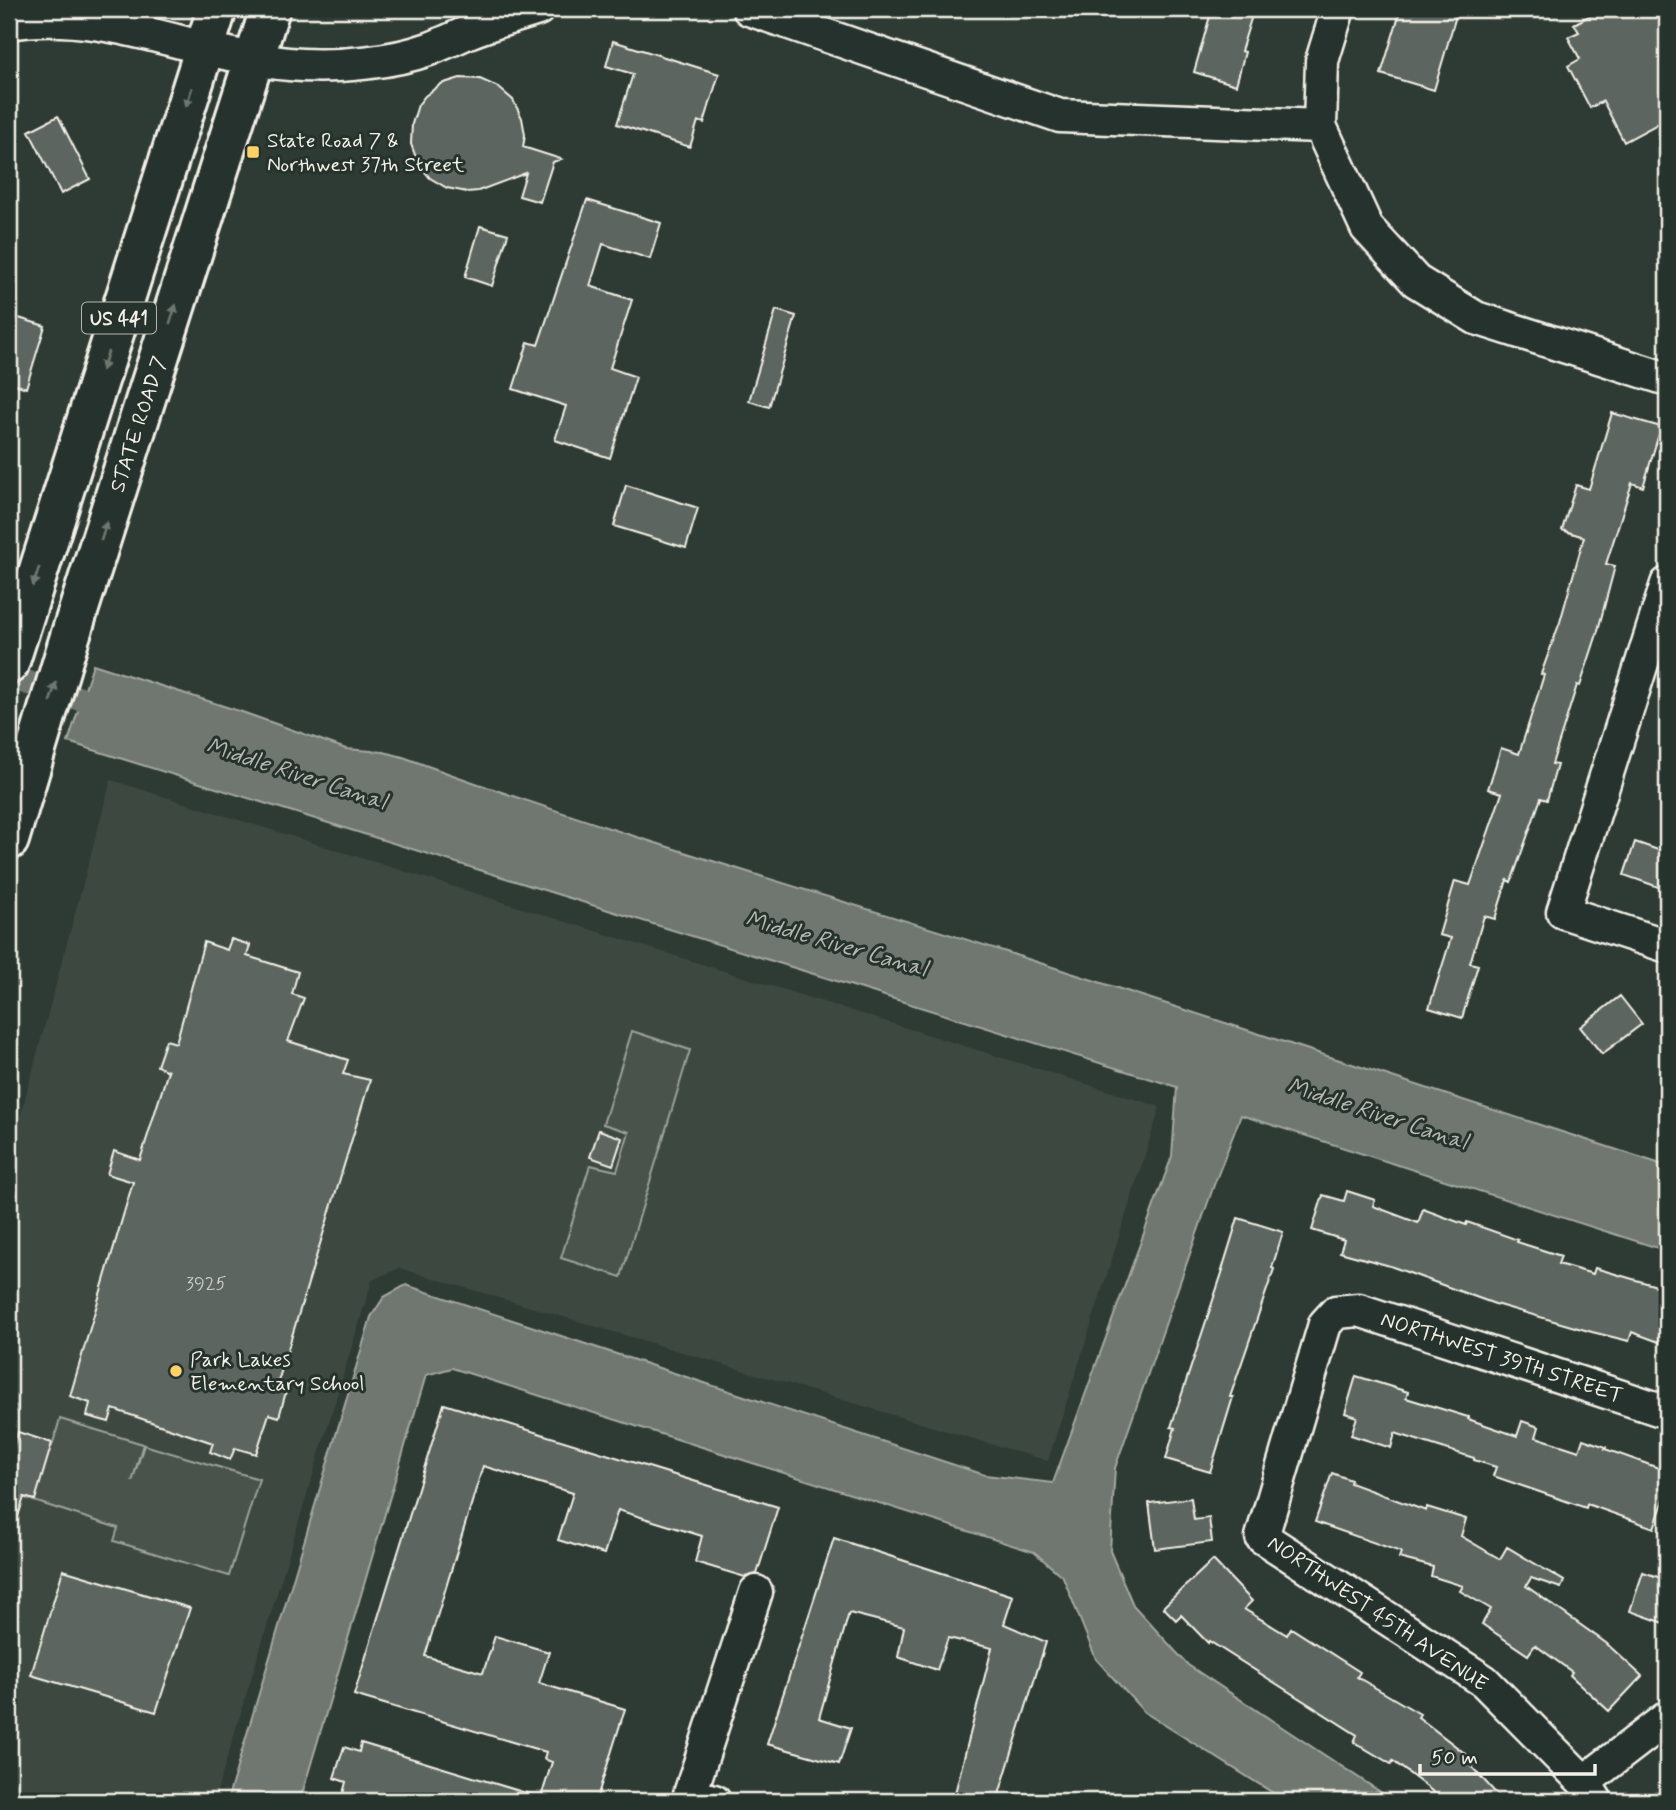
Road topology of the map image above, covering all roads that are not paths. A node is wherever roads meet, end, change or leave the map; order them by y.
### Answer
1 (217, 9) edge
2 (270, 9) edge
3 (538, 9) edge
4 (749, 9) edge
5 (1338, 9) edge
6 (9, 23) edge
7 (205, 48) junction
8 (254, 59) junction
9 (1320, 126) junction
10 (1667, 379) edge
11 (1667, 584) edge
12 (1656, 662) edge
13 (9, 664) edge
14 (9, 840) edge
15 (1667, 946) edge
16 (1336, 1312) joint
17 (1667, 1412) edge
18 (756, 1592) dead end
19 (1667, 1718) edge
20 (1590, 1792) edge
21 (697, 1799) edge

1 - 7 main road, US 441
2 - 8 main road, STATE ROAD 7 / US 441
3 - 8 street
4 - 9 street
5 - 9 street
6 - 7 street
7 - 8 street
7 -> 13 main road, US 441
14 -> 8 main road, STATE ROAD 7 / US 441
9 - 10 street
11 - 12 street
12 - 15 street
16 - 17 street, NORTHWEST 39TH STREET
16 - 20 street, NORTHWEST 45TH AVENUE
18 - 21 street
19 - 20 street

